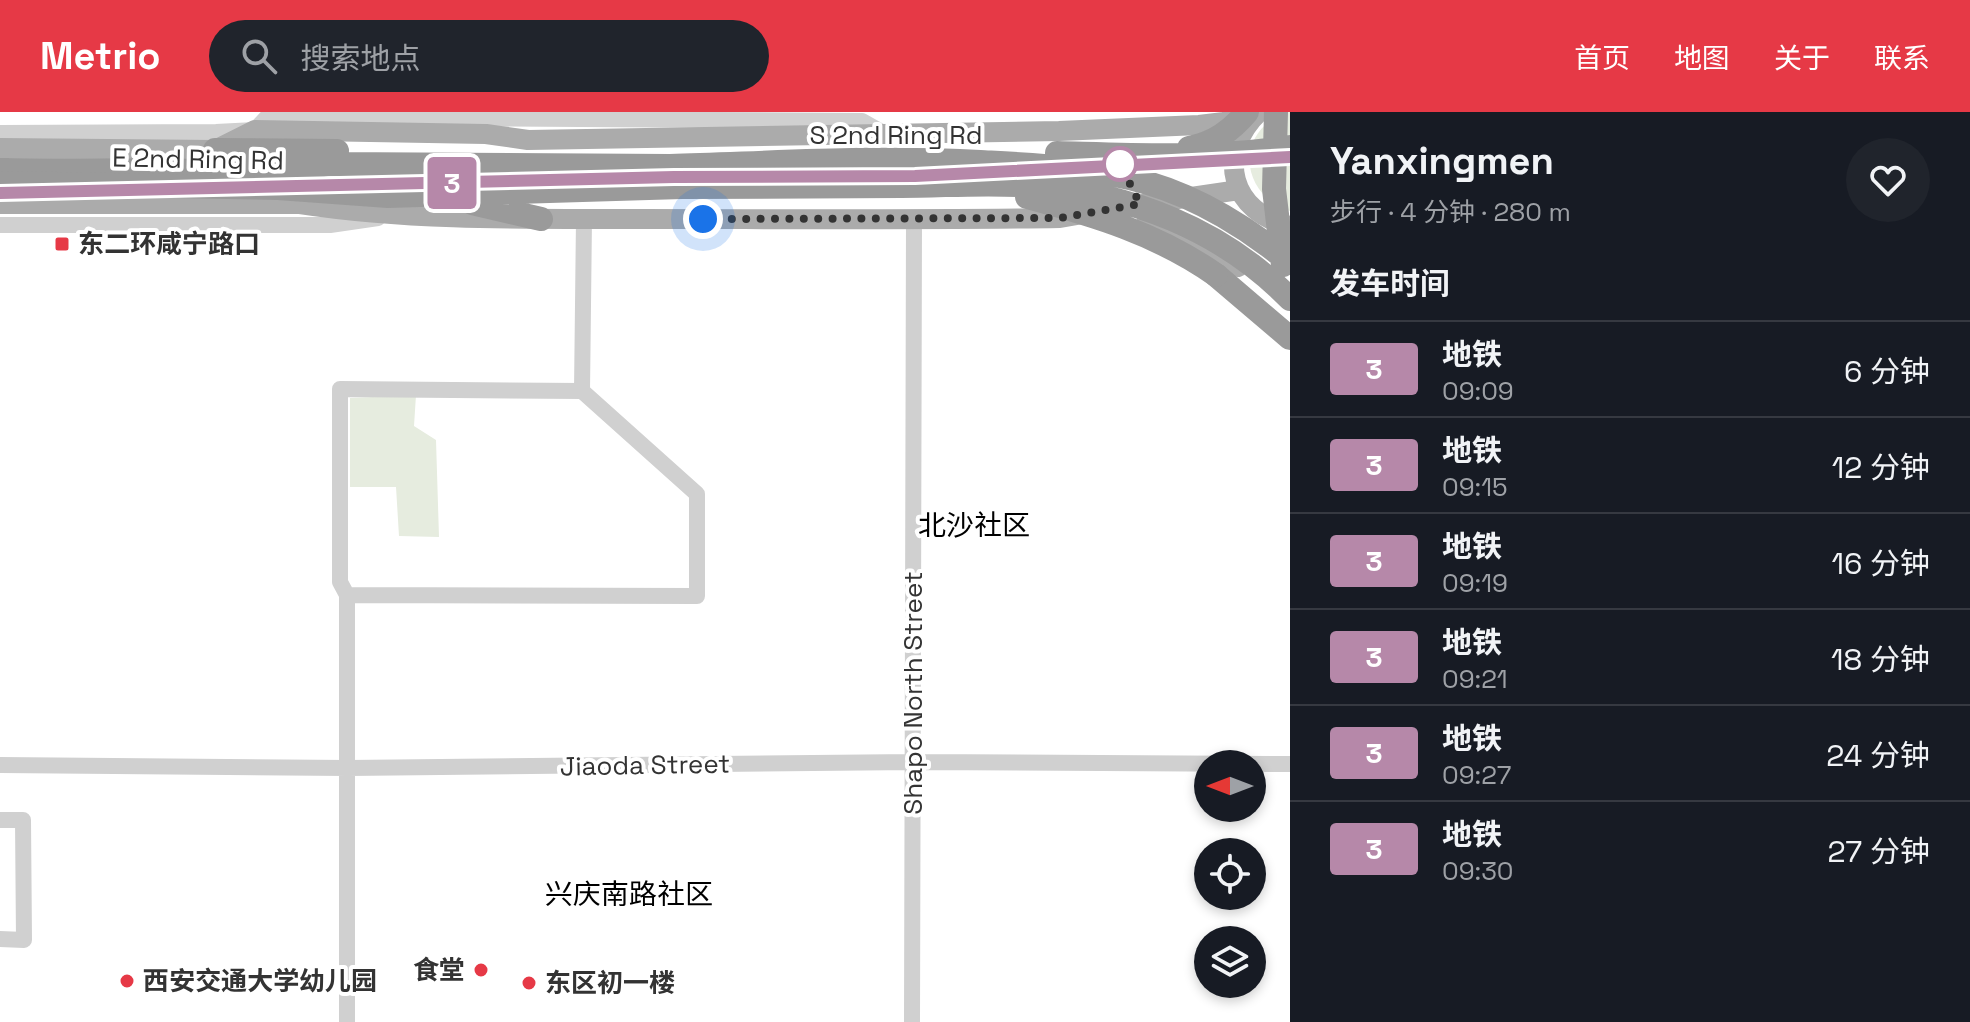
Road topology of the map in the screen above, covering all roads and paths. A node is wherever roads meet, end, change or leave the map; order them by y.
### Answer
1 (1118, 112) edge
2 (1249, 112) edge
3 (1259, 112) edge
4 (1276, 112) edge
5 (614, 116) edge
6 (765, 116) edge
7 (253, 121) edge
8 (1059, 131) junction
9 (0, 133) edge
10 (886, 134) junction
11 (1290, 147) edge
12 (0, 148) edge
13 (215, 150) junction
14 (1133, 155) junction
15 (943, 159) junction
16 (487, 165) junction
17 (0, 170) edge
18 (676, 177) junction
19 (282, 179) junction
20 (0, 183) edge
21 (982, 184) junction
22 (1239, 190) junction
23 (442, 196) junction
24 (0, 204) edge
25 (395, 205) junction
26 (343, 211) joint
27 (1060, 218) junction
28 (541, 219) junction
29 (584, 219) junction
30 (914, 220) junction
31 (0, 225) edge
32 (1290, 226) edge
33 (1290, 263) edge
34 (1290, 298) edge
35 (1290, 315) edge
36 (1290, 338) edge
37 (582, 391) junction
38 (347, 595) junction
39 (914, 762) junction
40 (1290, 764) edge
41 (0, 765) edge
42 (348, 768) junction
43 (0, 820) edge
44 (0, 939) edge
45 (347, 1022) edge
46 (912, 1022) edge

1 - 8 main road
2 - 8 main road
2 - 14 highway, bridge
3 - 22 main road
4 - 34 highway, bridge
5 - 6 street
5 - 7 street
6 - 10 street
7 - 9 street
7 - 10 main road
7 - 13 main road
8 - 10 main road
11 - 14 highway, bridge
12 - 13 main road
13 - 16 highway
14 - 15 highway, bridge
15 - 18 highway, S 2nd Ring Rd, bridge
15 - 33 highway, S 2nd Ring Rd, bridge
16 - 18 highway, E 2nd Ring Rd
16 - 19 highway, E 2nd Ring Rd
17 - 19 highway, E 2nd Ring Rd
18 - 21 highway, S 2nd Ring Rd, bridge
18 - 23 highway, E 2nd Ring Rd
19 - 20 highway, E 2nd Ring Rd, bridge
19 - 25 highway, E 2nd Ring Rd
21 - 34 highway, S 2nd Ring Rd, bridge
21 - 36 highway, bridge
22 - 27 main road
22 - 32 main road
23 - 25 highway, E 2nd Ring Rd
23 - 28 highway
24 - 26 main road
25 - 26 highway
25 - 28 main road
25 - 31 street
27 - 30 main road
27 - 35 main road
28 - 29 main road
29 - 30 main road
29 - 37 street
30 - 39 street, Shapo North Street
37 - 38 street
37 - 38 street
38 - 42 street
39 - 40 street, Jiaoda Street
39 - 42 street, Jiaoda Street
39 - 46 street, Shapo North Street
41 - 42 street, Jiaoda Street
42 - 45 street
43 - 44 street

